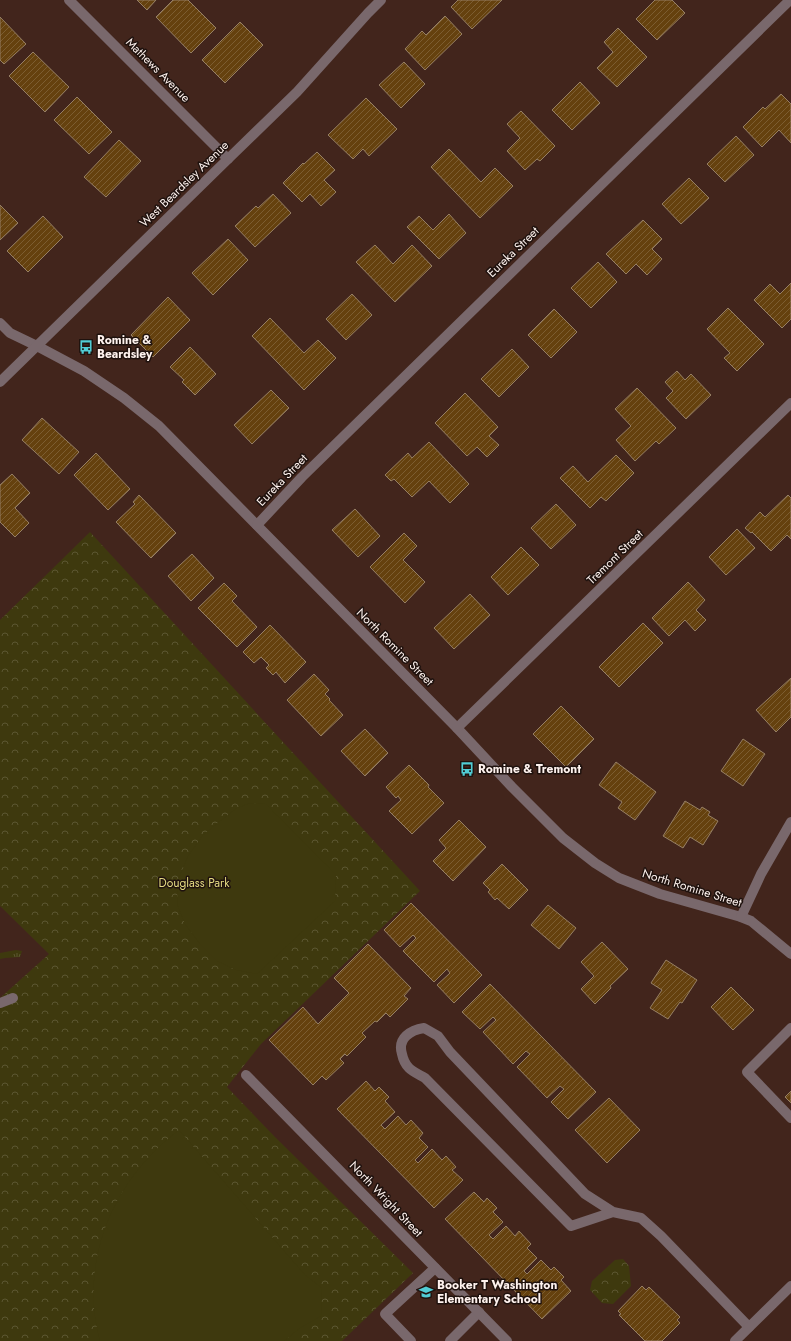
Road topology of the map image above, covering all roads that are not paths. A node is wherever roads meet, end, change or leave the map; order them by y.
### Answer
1 (69, 0) edge
2 (381, 0) edge
3 (790, 0) edge
4 (228, 159) junction
5 (0, 323) edge
6 (37, 346) junction
7 (0, 382) edge
8 (791, 403) edge
9 (257, 525) junction
10 (458, 728) junction
11 (791, 822) edge
12 (742, 917) junction
13 (791, 954) edge
14 (13, 998) dead end
15 (0, 1002) edge
16 (791, 1028) edge
17 (246, 1075) dead end
18 (791, 1118) edge
19 (613, 1212) junction
20 (435, 1268) junction
21 (791, 1286) edge
22 (478, 1312) junction
23 (749, 1327) junction
24 (411, 1341) edge
25 (450, 1341) edge
26 (507, 1341) edge
27 (734, 1341) edge

1 - 4 street, Mathews Avenue
2 - 4 street, West Beardsley Avenue
3 - 9 street, Eureka Street
4 - 6 street, West Beardsley Avenue
5 - 6 street, North Romine Street
6 - 7 street, West Beardsley Avenue
6 - 9 street, North Romine Street
8 - 10 street, Tremont Street
9 - 10 street, North Romine Street
10 - 12 street, North Romine Street
11 - 12 street
12 - 13 street, North Romine Street
14 - 15 street
16 - 18 street
17 - 20 street, North Wright Street
19 - 19 street
19 - 23 street
20 - 22 street, North Wright Street
20 - 24 street
21 - 23 street
22 - 25 street
22 - 26 street, North Wright Street
23 - 27 street

